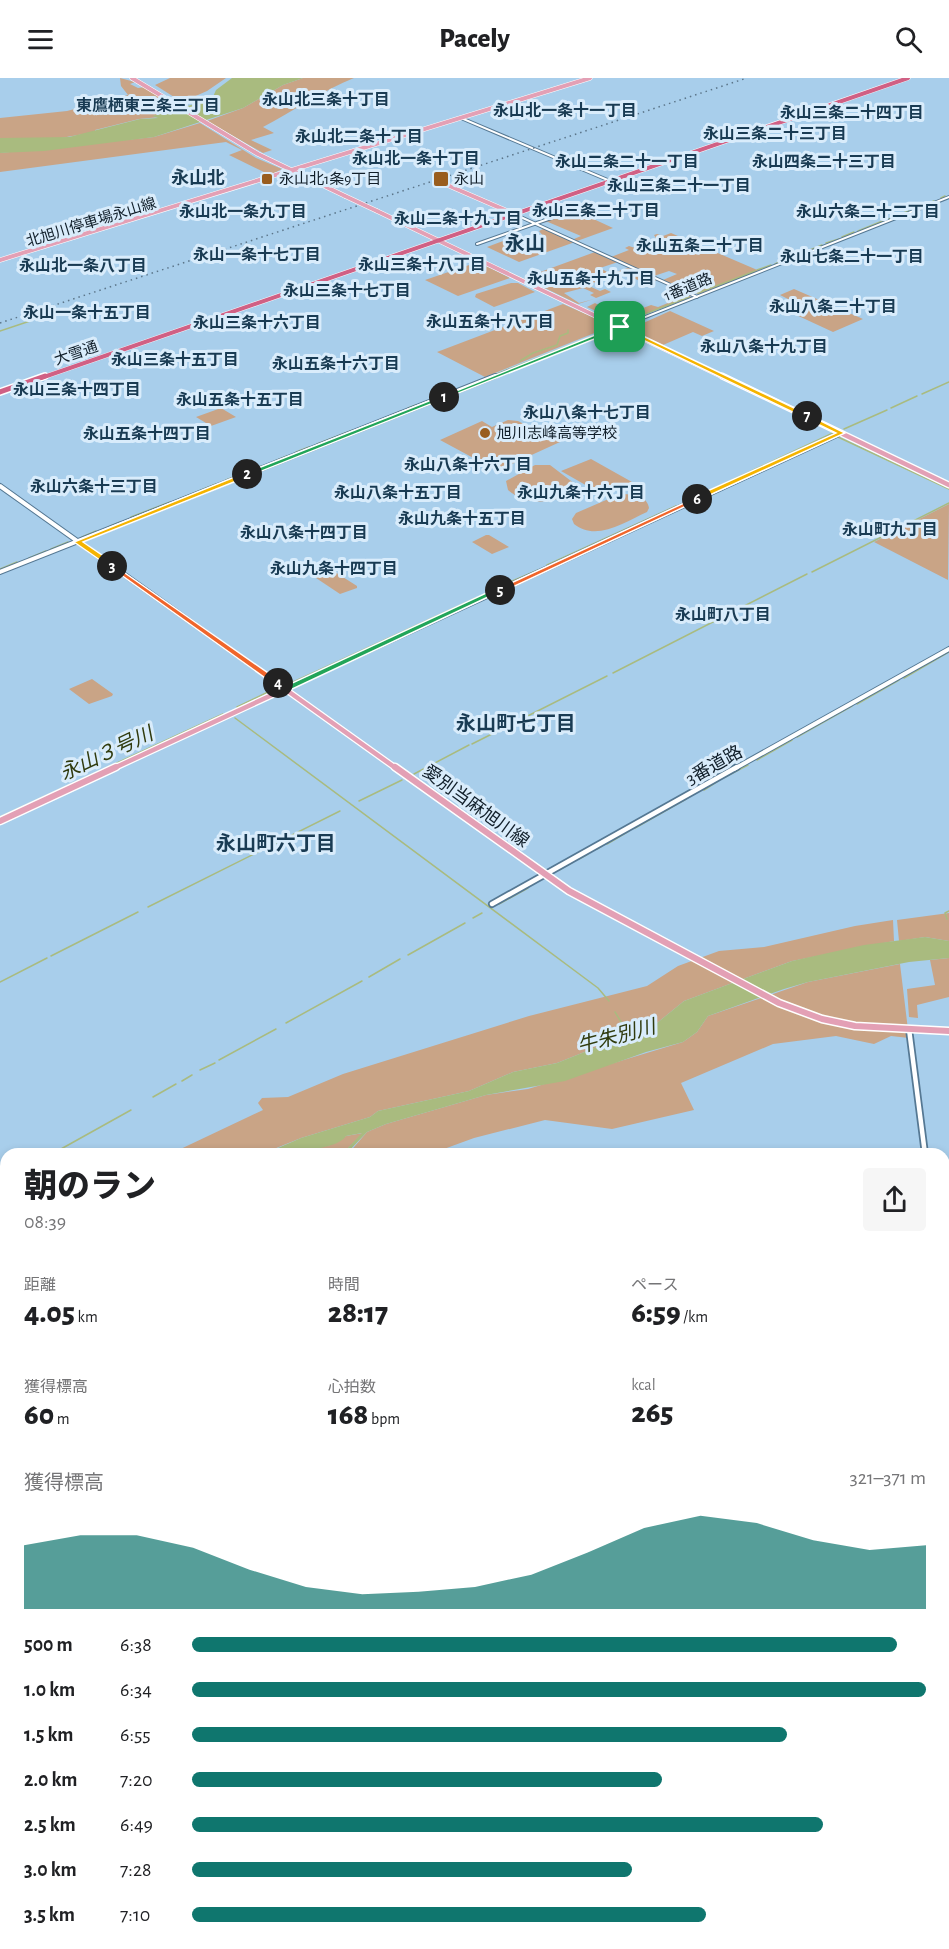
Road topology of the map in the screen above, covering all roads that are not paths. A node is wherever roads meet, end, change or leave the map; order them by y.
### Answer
1 (132, 78) edge
2 (590, 78) edge
3 (908, 78) edge
4 (461, 118) junction
5 (292, 171) junction
6 (610, 181) junction
7 (457, 188) dead end
8 (949, 196) edge
9 (574, 210) dead end
10 (514, 214) junction
11 (535, 224) junction
12 (439, 240) junction
13 (477, 244) dead end
14 (0, 261) edge
15 (697, 297) junction
16 (620, 327) junction
17 (0, 392) edge
18 (841, 433) junction
19 (949, 484) edge
20 (0, 486) edge
21 (78, 542) junction
22 (0, 572) edge
23 (949, 649) edge
24 (285, 689) junction
25 (0, 821) edge
26 (545, 874) junction
27 (492, 904) dead end
28 (909, 1029) junction
29 (949, 1031) edge
30 (924, 1148) edge

1 - 5 main road
2 - 4 main road, 北旭川停車場永山線
3 - 6 highway, 大雪通
4 - 5 main road, 北旭川停車場永山線
4 - 6 street
5 - 12 main road, bridge
5 - 14 main road, 北旭川停車場永山線
6 - 10 highway, 大雪通
7 - 10 main road
8 - 15 street, 1番道路
9 - 11 street
10 - 11 street
10 - 12 highway, 大雪通
11 - 13 street
11 - 15 street
12 - 16 main road
12 - 17 highway, 大雪通
15 - 16 street, 1番道路
16 - 18 main road
16 - 21 street, 1番道路
18 - 19 main road
18 - 24 street
20 - 21 street
21 - 22 street, 1番道路
21 - 24 street
23 - 26 street, 3番道路
24 - 25 main road
24 - 26 main road, 愛別当麻旭川線
26 - 27 street, 3番道路
26 - 28 main road, 愛別当麻旭川線
28 - 29 main road, 愛別当麻旭川線
28 - 30 street

